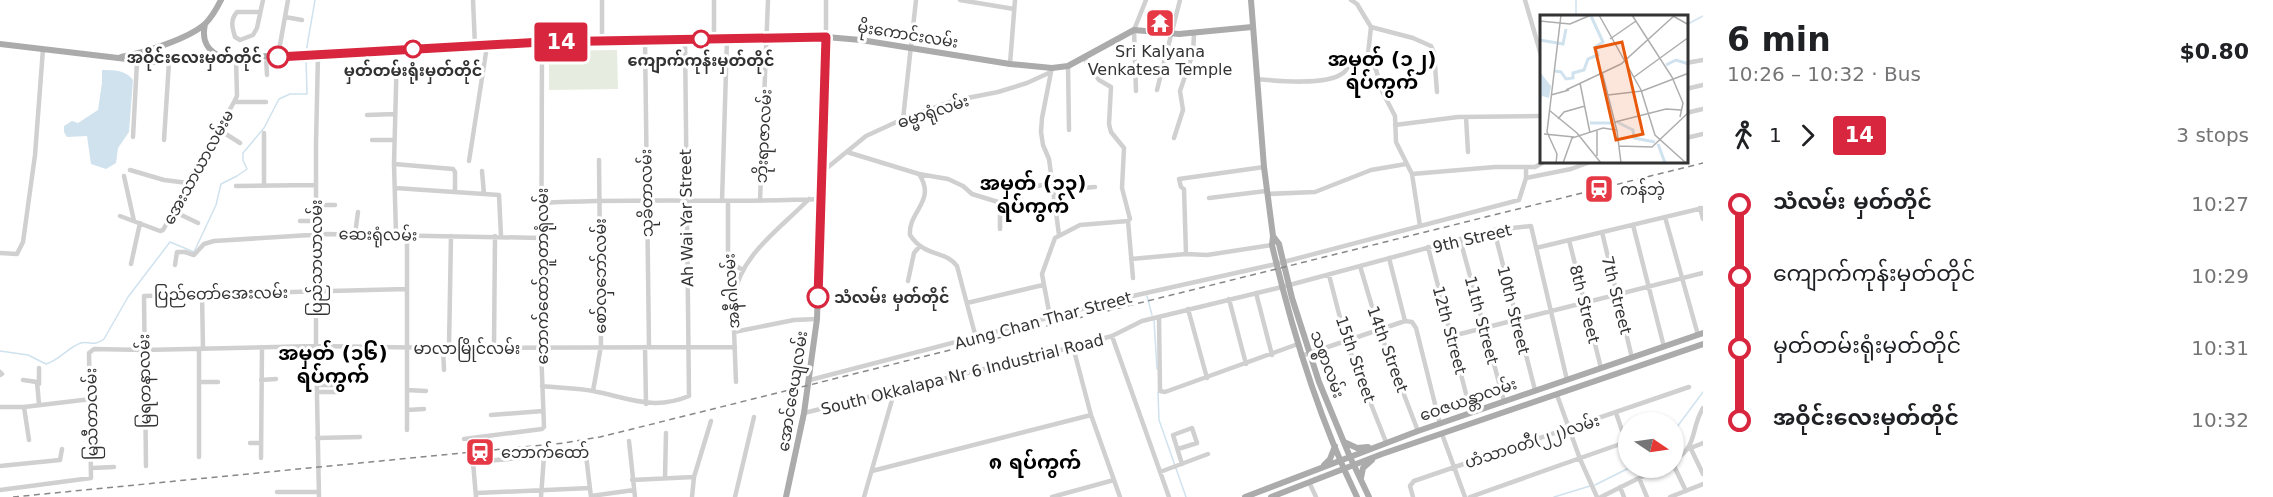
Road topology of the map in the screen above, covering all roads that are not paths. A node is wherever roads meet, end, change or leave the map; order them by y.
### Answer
1 (221, 0) edge
2 (263, 0) edge
3 (288, 0) edge
4 (473, 0) edge
5 (602, 0) edge
6 (714, 0) edge
7 (768, 0) edge
8 (826, 0) edge
9 (916, 0) edge
10 (960, 0) edge
11 (1015, 0) edge
12 (1146, 0) edge
13 (1179, 0) edge
14 (1251, 0) edge
15 (1351, 0) edge
16 (1525, 0) edge
17 (1014, 9) junction
18 (260, 12) junction
19 (285, 18) junction
20 (302, 20) dead end
21 (205, 24) junction
22 (1252, 27) junction
23 (1371, 27) junction
24 (1134, 30) junction
25 (1171, 33) junction
26 (1194, 34) junction
27 (826, 37) junction
28 (768, 38) junction
29 (685, 39) junction
30 (714, 39) junction
31 (727, 39) junction
32 (602, 40) junction
33 (645, 40) junction
34 (542, 42) junction
35 (0, 44) edge
36 (487, 45) junction
37 (475, 46) junction
38 (911, 48) junction
39 (43, 49) junction
40 (397, 50) junction
41 (1540, 52) edge
42 (315, 54) junction
43 (1368, 54) junction
44 (266, 57) junction
45 (278, 57) junction
46 (118, 58) junction
47 (1084, 58) junction
48 (227, 59) junction
49 (236, 59) junction
50 (1703, 60) edge
51 (137, 62) junction
52 (169, 62) junction
53 (1688, 63) edge
54 (1010, 64) junction
55 (1068, 66) junction
56 (1051, 70) junction
57 (267, 75) dead end
58 (1257, 79) junction
59 (1703, 85) edge
60 (1688, 89) edge
61 (1157, 90) dead end
62 (1136, 91) dead end
63 (1437, 92) dead end
64 (234, 102) junction
65 (266, 102) dead end
66 (1703, 109) edge
67 (1688, 113) edge
68 (395, 114) junction
69 (367, 115) dead end
70 (1540, 116) edge
71 (1466, 117) junction
72 (903, 119) junction
73 (1395, 125) junction
74 (218, 129) junction
75 (1069, 130) dead end
76 (264, 133) dead end
77 (1703, 134) edge
78 (133, 137) dead end
79 (1173, 138) dead end
80 (1688, 138) edge
81 (164, 140) dead end
82 (372, 140) dead end
83 (394, 140) junction
84 (240, 143) dead end
85 (847, 152) junction
86 (1468, 152) dead end
87 (599, 160) dead end
88 (469, 161) dead end
89 (394, 164) junction
90 (1406, 164) junction
91 (1540, 164) edge
92 (1582, 164) edge
93 (1264, 167) junction
94 (1526, 167) junction
95 (130, 170) dead end
96 (482, 171) dead end
97 (822, 172) junction
98 (919, 174) junction
99 (1412, 174) junction
100 (124, 176) dead end
101 (1526, 178) junction
102 (1022, 180) dead end
103 (188, 183) junction
104 (1052, 183) junction
105 (316, 184) junction
106 (236, 186) dead end
107 (264, 186) junction
108 (1095, 187) dead end
109 (395, 188) junction
110 (455, 192) junction
111 (1053, 192) junction
112 (1267, 193) junction
113 (484, 194) junction
114 (1209, 198) dead end
115 (809, 199) junction
116 (820, 199) junction
117 (600, 200) junction
118 (646, 201) junction
119 (686, 201) junction
120 (725, 201) junction
121 (760, 201) junction
122 (543, 203) junction
123 (316, 204) junction
124 (335, 205) dead end
125 (1702, 208) edge
126 (173, 211) junction
127 (358, 212) dead end
128 (120, 216) dead end
129 (1665, 217) junction
130 (1703, 219) edge
131 (316, 220) junction
132 (134, 221) junction
133 (300, 221) dead end
134 (1128, 221) junction
135 (140, 223) junction
136 (198, 223) dead end
137 (1633, 225) junction
138 (1420, 226) junction
139 (1000, 229) dead end
140 (1494, 230) junction
141 (1602, 232) junction
142 (355, 234) junction
143 (396, 234) junction
144 (407, 234) junction
145 (1059, 235) junction
146 (316, 236) junction
147 (451, 236) junction
148 (495, 236) junction
149 (501, 236) junction
150 (1273, 236) junction
151 (542, 238) junction
152 (1460, 239) junction
153 (1569, 240) junction
154 (1272, 245) junction
155 (919, 247) junction
156 (1428, 247) junction
157 (1536, 248) junction
158 (0, 253) edge
159 (1186, 254) junction
160 (1389, 258) junction
161 (1131, 259) junction
162 (1280, 263) junction
163 (131, 264) dead end
164 (175, 265) dead end
165 (1360, 266) junction
166 (728, 268) junction
167 (743, 270) junction
168 (1703, 273) edge
169 (1329, 275) junction
170 (1133, 278) dead end
171 (1682, 278) junction
172 (908, 281) dead end
173 (1043, 285) junction
174 (1286, 286) junction
175 (1648, 288) junction
176 (406, 289) junction
177 (316, 291) junction
178 (1256, 293) junction
179 (202, 294) junction
180 (1616, 295) junction
181 (144, 296) joint
182 (1228, 299) junction
183 (967, 303) junction
184 (1584, 303) junction
185 (733, 304) junction
186 (1188, 309) junction
187 (1550, 312) junction
188 (1050, 316) junction
189 (1159, 316) junction
190 (817, 319) junction
191 (1517, 320) junction
192 (1405, 321) junction
193 (1483, 328) junction
194 (1379, 330) junction
195 (734, 332) junction
196 (1700, 334) edge
197 (1112, 336) junction
198 (1452, 336) junction
199 (976, 338) junction
200 (1346, 341) junction
201 (1298, 344) junction
202 (1703, 344) edge
203 (316, 346) junction
204 (601, 346) junction
205 (688, 346) junction
206 (262, 347) junction
207 (494, 347) junction
208 (647, 347) junction
209 (735, 347) junction
210 (1073, 347) junction
211 (1664, 347) junction
212 (406, 348) junction
213 (446, 348) junction
214 (541, 348) junction
215 (201, 349) junction
216 (90, 350) joint
217 (144, 350) junction
218 (1652, 351) junction
219 (1310, 354) junction
220 (1272, 355) junction
221 (1301, 356) junction
222 (1632, 358) junction
223 (1656, 361) junction
224 (1246, 364) junction
225 (39, 368) dead end
226 (1600, 368) junction
227 (444, 370) dead end
228 (1207, 378) junction
229 (276, 379) dead end
230 (23, 380) dead end
231 (261, 380) junction
232 (810, 380) junction
233 (1567, 380) junction
234 (199, 382) junction
235 (218, 382) dead end
236 (736, 382) dead end
237 (39, 385) junction
238 (317, 385) junction
239 (334, 385) dead end
240 (542, 386) junction
241 (1689, 387) dead end
242 (407, 390) junction
243 (1535, 390) junction
244 (426, 391) dead end
245 (592, 391) junction
246 (317, 392) junction
247 (340, 392) dead end
248 (894, 393) junction
249 (1557, 395) junction
250 (1519, 396) junction
251 (91, 399) junction
252 (1504, 401) junction
253 (39, 404) junction
254 (645, 404) junction
255 (0, 406) edge
256 (1522, 406) junction
257 (24, 407) junction
258 (1703, 408) edge
259 (424, 409) dead end
260 (407, 410) junction
261 (543, 411) junction
262 (804, 413) junction
263 (1471, 413) junction
264 (1616, 413) junction
265 (1091, 414) junction
266 (491, 415) dead end
267 (754, 417) dead end
268 (711, 421) dead end
269 (1440, 424) junction
270 (1569, 429) junction
271 (407, 430) dead end
272 (1418, 431) junction
273 (666, 433) dead end
274 (1442, 434) junction
275 (360, 436) dead end
276 (317, 438) junction
277 (464, 439) dead end
278 (29, 440) dead end
279 (629, 441) dead end
280 (1343, 442) junction
281 (1386, 442) junction
282 (1703, 442) edge
283 (250, 443) dead end
284 (261, 443) junction
285 (1335, 445) junction
286 (1378, 446) junction
287 (585, 447) dead end
288 (62, 449) dead end
289 (1178, 449) junction
290 (1690, 449) junction
291 (1684, 453) edge
292 (1208, 454) dead end
293 (1382, 454) junction
294 (200, 457) dead end
295 (1350, 457) junction
296 (261, 458) dead end
297 (1580, 459) junction
298 (1341, 461) junction
299 (1182, 464) junction
300 (1353, 465) junction
301 (0, 466) edge
302 (146, 466) dead end
303 (114, 467) dead end
304 (1454, 467) junction
305 (92, 468) junction
306 (1344, 468) junction
307 (1317, 470) junction
308 (872, 471) junction
309 (1160, 472) junction
310 (1703, 474) edge
311 (665, 477) junction
312 (694, 477) junction
313 (1320, 477) junction
314 (1639, 478) joint
315 (1680, 478) edge
316 (632, 480) junction
317 (1114, 480) junction
318 (1309, 482) junction
319 (1362, 482) junction
320 (1351, 484) junction
321 (1703, 484) edge
322 (1620, 487) junction
323 (590, 488) junction
324 (0, 489) edge
325 (542, 490) junction
326 (634, 490) junction
327 (1686, 491) junction
328 (277, 492) dead end
329 (506, 494) edge
330 (319, 495) edge
331 (477, 495) edge
332 (1276, 496) edge
333 (542, 497) edge
334 (591, 497) edge
335 (635, 497) edge
336 (692, 497) edge
337 (735, 497) edge
338 (786, 497) edge
339 (864, 497) edge
340 (1052, 497) edge
341 (1120, 497) edge
342 (1169, 497) edge
343 (1245, 497) edge
344 (1316, 497) edge
345 (1357, 497) edge
346 (1369, 497) edge
347 (1413, 497) edge
348 (1464, 497) edge
349 (1470, 497) edge
350 (1599, 497) edge
351 (1624, 497) edge
352 (1647, 497) edge
353 (1670, 497) edge

1 - 21 main road
2 - 18 street
3 - 19 street
4 - 37 street
5 - 32 street
6 - 30 street
7 - 28 street, ဘိုးရာဇာလမ်း
8 - 27 street, အောင်ဇေယျလမ်း
9 - 38 street
10 - 17 street
11 - 17 street
12 - 24 street
13 - 25 street
14 - 22 main road, သစ္စာလမ်း
15 - 23 street
16 - 41 street
17 - 54 street
18 - 18 street
19 - 20 street
19 - 45 street
21 - 46 main road
21 - 48 main road
22 - 26 main road
22 - 58 main road, သစ္စာလမ်း
23 - 43 street
23 - 63 street
24 - 25 main road
24 - 47 main road, မိုးကောင်းလမ်း
24 - 62 street
25 - 26 main road
25 - 61 street
26 - 79 street
27 - 28 main road, မိုးကောင်းလမ်း
27 - 38 main road, မိုးကောင်းလမ်း
27 - 97 main road, အောင်ဇေယျလမ်း
28 - 31 main road, မိုးကောင်းလမ်း
28 - 121 street, ဘိုးရာဇာလမ်း
29 - 30 main road, မိုးကောင်းလမ်း
29 - 33 main road, မိုးကောင်းလမ်း
29 - 119 street, Ah Wai Yar Street
30 - 31 main road, မိုးကောင်းလမ်း
31 - 120 street, အနီဂါလမ်း
32 - 33 main road, မိုးကောင်းလမ်း
32 - 34 main road, မိုးကောင်းလမ်း
33 - 118 street, သုခိတာလမ်း
34 - 36 main road, မိုးကောင်းလမ်း
34 - 122 street, ဘောက်ထော်ဘူတာရုံလမ်း
35 - 39 main road, မိုးကောင်းလမ်း
36 - 37 main road, မိုးကောင်းလမ်း
36 - 88 street
37 - 40 main road, မိုးကောင်းလမ်း
38 - 54 main road, မိုးကောင်းလမ်း
38 - 72 street
39 - 46 main road, မိုးကောင်းလမ်း
39 - 158 street
40 - 42 main road, မိုးကောင်းလမ်း
40 - 68 street
42 - 45 main road, မိုးကောင်းလမ်း
42 - 105 street, ပြည်သာယာလမ်း
43 - 58 street
43 - 73 street
44 - 45 main road, မိုးကောင်းလမ်း
44 - 49 main road, မိုးကောင်းလမ်း
44 - 57 street
46 - 51 main road, မိုးကောင်းလမ်း
47 - 55 main road, မိုးကောင်းလမ်း
47 - 134 street
48 - 49 main road, မိုးကောင်းလမ်း
48 - 52 main road, မိုးကောင်းလမ်း
49 - 64 street, အေးသာယာလမ်းမ
50 - 53 street
51 - 52 main road, မိုးကောင်းလမ်း
51 - 78 street
52 - 81 street
54 - 56 main road, မိုးကောင်းလမ်း
55 - 56 main road, မိုးကောင်းလမ်း
55 - 75 street
56 - 72 street, ဓမ္မာရုံလမ်း
56 - 104 street
58 - 93 main road, သစ္စာလမ်း
59 - 60 street
64 - 65 street
64 - 74 street, အေးသာယာလမ်းမ
66 - 67 street
68 - 69 street
68 - 83 street
70 - 71 street
71 - 73 street
71 - 86 street
72 - 85 street, ဓမ္မာရုံလမ်း
73 - 90 street
74 - 84 street
74 - 103 street, အေးသာယာလမ်းမ
76 - 107 street
77 - 80 street
82 - 83 street
83 - 89 street
85 - 97 street, ဓမ္မာရုံလမ်း
85 - 98 street
87 - 117 street, စော်လှဘော်လမ်း
89 - 109 street
89 - 110 street
90 - 99 street
90 - 112 street
91 - 94 street
92 - 101 street
93 - 112 main road, သစ္စာလမ်း
93 - 159 street
94 - 99 street
94 - 101 street
95 - 103 street
96 - 113 street
97 - 116 main road, အောင်ဇေယျလမ်း
98 - 139 street
98 - 155 street
99 - 138 street
100 - 132 street
101 - 138 street, Aung Chan Thar Street
102 - 104 street
103 - 126 street, အေးသာယာလမ်းမ
104 - 111 street
105 - 107 street
105 - 123 street, ပြည်သာယာလမ်း
106 - 107 street
108 - 111 street
109 - 110 street
109 - 143 street
110 - 113 street
111 - 145 street
112 - 114 street
112 - 150 main road, သစ္စာလမ်း
113 - 149 street
115 - 116 street
115 - 121 street
115 - 167 street
116 - 190 main road, အောင်ဇေယျလမ်း
117 - 118 street
117 - 122 street
117 - 204 street, စော်လှဘော်လမ်း
118 - 119 street
118 - 208 street, သုခိတာလမ်း
119 - 120 street
119 - 205 street, Ah Wai Yar Street
120 - 121 street
120 - 166 street, အနီဂါလမ်း
122 - 151 street, ဘောက်ထော်ဘူတာရုံလမ်း
123 - 124 street
123 - 131 street, ပြည်သာယာလမ်း
125 - 129 street
125 - 130 street
126 - 135 street, အေးသာယာလမ်းမ
126 - 136 street
127 - 142 street
128 - 132 street, အေးသာယာလမ်းမ
129 - 137 street
129 - 171 street
131 - 133 street
131 - 146 street, ပြည်သာယာလမ်း
132 - 135 street, အေးသာယာလမ်းမ
134 - 145 street
134 - 161 street
135 - 163 street
137 - 141 street
137 - 175 street
138 - 162 street, Aung Chan Thar Street
140 - 152 street, 9th Street
140 - 157 street, 9th Street
140 - 191 street, 10th Street
141 - 153 street
141 - 180 street, 7th Street
142 - 143 street, ဆေးရုံလမ်း
142 - 146 street, ဆေးရုံလမ်း
143 - 144 street, ဆေးရုံလမ်း
144 - 147 street, ဆေးရုံလမ်း
144 - 176 street
145 - 173 street
146 - 164 street, ဆေးရုံလမ်း
146 - 177 street, ပြည်သာယာလမ်း
147 - 148 street, ဆေးရုံလမ်း
147 - 213 street
148 - 149 street, ဆေးရုံလမ်း
148 - 207 street
149 - 151 street, ဆေးရုံလမ်း
150 - 154 main road, သစ္စာလမ်း
150 - 162 main road, သစ္စာလမ်း
151 - 214 street, ဘောက်ထော်ဘူတာရုံလမ်း
152 - 156 street, 9th Street
152 - 193 street, 11th Street
153 - 157 street
153 - 184 street, 8th Street
154 - 159 street
154 - 162 main road, သစ္စာလမ်း
155 - 172 street
155 - 183 street
156 - 160 street, 9th Street
156 - 198 street, 12th Street
157 - 187 street, 9th Street
159 - 161 street
160 - 165 street, 9th Street
160 - 192 street
161 - 170 street
162 - 174 main road, သစ္စာလမ်း
162 - 188 street, Aung Chan Thar Street
165 - 169 street, 9th Street
165 - 194 street, 14th Street
166 - 167 street
166 - 185 street, အနီဂါလမ်း
167 - 185 street
168 - 171 street
169 - 174 street, 9th Street
169 - 200 street, 15th Street
171 - 175 street
171 - 196 street
173 - 183 street
173 - 188 street
174 - 178 street, South Okkalapa Nr 6 Industrial Road
174 - 201 main road, သစ္စာလမ်း
174 - 219 main road, သစ္စာလမ်း
175 - 180 street
175 - 211 street
176 - 177 street, ပြည်တော်အေးလမ်း
176 - 212 street
177 - 179 street, ပြည်တော်အေးလမ်း
177 - 203 street, ပြည်သာယာလမ်း
178 - 182 street, South Okkalapa Nr 6 Industrial Road
178 - 220 street
179 - 181 street, ပြည်တော်အေးလမ်း
179 - 215 street
180 - 184 street
180 - 222 street, 7th Street
181 - 217 street, မြရတနာလမ်း
182 - 186 street, South Okkalapa Nr 6 Industrial Road
182 - 224 street
183 - 199 street
184 - 187 street
184 - 226 street, 8th Street
185 - 195 street, အနီဂါလမ်း
186 - 189 street, South Okkalapa Nr 6 Industrial Road
186 - 228 street
187 - 191 street
187 - 233 street, 9th Street
188 - 199 street, Aung Chan Thar Street
189 - 197 street, South Okkalapa Nr 6 Industrial Road
189 - 228 street
190 - 195 street
190 - 232 main road, အောင်ဇေယျလမ်း
191 - 193 street
191 - 243 street, 10th Street
192 - 194 street
192 - 269 street
193 - 198 street
193 - 252 street, 11th Street
194 - 200 street
194 - 272 street, 14th Street
195 - 209 street, အနီဂါလမ်း
196 - 211 main road, ဝေဇယန္တာလမ်း
197 - 210 street, South Okkalapa Nr 6 Industrial Road
197 - 309 street
198 - 263 street, 12th Street
199 - 232 street, Aung Chan Thar Street
200 - 219 street
200 - 281 street, 15th Street
201 - 220 street
201 - 221 main road, သစ္စာလမ်း
202 - 223 main road, ဝေဇယန္တာလမ်း
203 - 206 street, မာလာမြိုင်လမ်း
203 - 212 street, မာလာမြိုင်လမ်း
203 - 238 street, ပြည်သာယာလမ်း
204 - 208 street, မာလာမြိုင်လမ်း
204 - 214 street, မာလာမြိုင်လမ်း
204 - 245 street, စော်လှဘော်လမ်း
205 - 208 street, မာလာမြိုင်လမ်း
205 - 209 street, မာလာမြိုင်လမ်း
205 - 254 street, Ah Wai Yar Street
206 - 215 street, မာလာမြိုင်လမ်း
206 - 231 street
207 - 213 street, မာလာမြိုင်လမ်း
207 - 214 street, မာလာမြိုင်လမ်း
208 - 254 street, သုခိတာလမ်း
209 - 236 street, အနီဂါလမ်း
210 - 248 street, South Okkalapa Nr 6 Industrial Road
210 - 265 street
211 - 218 main road, ဝေဇယန္တာလမ်း
212 - 213 street, မာလာမြိုင်လမ်း
212 - 242 street
213 - 227 street
214 - 240 street, ဘောက်ထော်ဘူတာရုံလမ်း
215 - 217 street, မာလာမြိုင်လမ်း
215 - 234 street
216 - 217 street, မာလာမြိုင်လမ်း
216 - 251 street, မြသီတာလမ်း
217 - 302 street, မြရတနာလမ်း
218 - 222 main road, ဝေဇယန္တာလမ်း
218 - 223 main road
219 - 221 street
219 - 280 main road, သစ္စာလမ်း
220 - 224 street
221 - 285 main road, သစ္စာလမ်း
222 - 226 main road, ဝေဇယန္တာလမ်း
223 - 249 main road, ဝေဇယန္တာလမ်း
224 - 228 street
225 - 237 street
226 - 233 main road, ဝေဇယန္တာလမ်း
229 - 231 street
230 - 237 street
231 - 284 street
232 - 262 main road, အောင်ဇေယျလမ်း
233 - 243 main road, ဝေဇယန္တာလမ်း
234 - 235 street
234 - 294 street
237 - 253 street
238 - 239 street
238 - 246 street, ပြည်သာယာလမ်း
240 - 245 street
240 - 261 street, ဘောက်ထော်ဘူတာရုံလမ်း
241 - 264 street, ဟံသာဝတီ(၂၂)လမ်း
242 - 244 street
242 - 260 street
243 - 250 main road, ဝေဇယန္တာလမ်း
245 - 254 street
246 - 247 street
246 - 276 street, ပြည်သာယာလမ်း
248 - 262 street, South Okkalapa Nr 6 Industrial Road
248 - 308 street
249 - 256 main road, ဝေဇယန္တာလမ်း
249 - 270 street
250 - 252 main road, ဝေဇယန္တာလမ်း
250 - 256 main road
251 - 253 street
251 - 305 street, မြသီတာလမ်း
252 - 263 main road, ဝေဇယန္တာလမ်း
253 - 257 street
255 - 257 street
256 - 274 main road, ဝေဇယန္တာလမ်း
257 - 278 street
258 - 290 street
259 - 260 street
260 - 271 street
261 - 266 street
261 - 277 street
262 - 338 main road, အောင်ဇေယျလမ်း
263 - 269 main road, ဝေဇယန္တာလမ်း
264 - 270 street, ဟံသာဝတီ(၂၂)လမ်း
264 - 297 street
265 - 308 street
265 - 317 street
267 - 337 street
268 - 312 street
269 - 272 main road, ဝေဇယန္တာလမ်း
270 - 297 street
270 - 304 street, ဟံသာဝတီ(၂၂)လမ်း
272 - 281 main road, ဝေဇယန္တာလမ်း
273 - 311 street
274 - 293 main road, ဝေဇယန္တာလမ်း
274 - 304 street
275 - 276 street
276 - 330 street, ပြည်သာယာလမ်း
279 - 316 street
280 - 286 main road
280 - 295 main road, သစ္စာလမ်း
281 - 286 main road, ဝေဇယန္တာလမ်း
282 - 290 street
283 - 284 street
284 - 296 street
285 - 298 main road, သစ္စာလမ်း
285 - 307 main road
286 - 295 main road, ဝေဇယန္တာလမ်း
287 - 323 street
288 - 301 street
289 - 289 street
289 - 299 street
290 - 291 street
290 - 310 street
292 - 299 street
293 - 300 main road, ဝေဇယန္တာလမ်း
293 - 319 main road
295 - 298 main road, ဝေဇယန္တာလမ်း
295 - 300 main road, သစ္စာလမ်း
297 - 349 street
297 - 350 street
298 - 306 main road, သစ္စာလမ်း
298 - 307 main road, ဝေဇယန္တာလမ်း
299 - 309 street
300 - 306 main road, ဝေဇယန္တာလမ်း
300 - 319 main road, သစ္စာလမ်း
303 - 305 street
304 - 347 street, ဟံသာဝတီ(၂၂)လမ်း
304 - 348 street
305 - 324 street, မြသီတာလမ်း
306 - 313 main road, ဝေဇယန္တာလမ်း
306 - 320 main road, သစ္စာလမ်း
307 - 343 main road, ဝေဇယန္တာလမ်း
308 - 339 street
309 - 342 street
311 - 312 street
311 - 316 street
312 - 336 street
313 - 318 main road, ဝေဇယန္တာလမ်း
313 - 320 main road
314 - 322 street
314 - 352 street
315 - 327 street
316 - 326 street
317 - 340 street
317 - 341 street
318 - 332 main road, ဝေဇယန္တာလမ်း
318 - 344 street
319 - 346 main road, သစ္စာလမ်း
320 - 345 main road, သစ္စာလမ်း
321 - 327 street
322 - 350 street
322 - 351 street
323 - 325 street
323 - 334 street
325 - 329 street
325 - 331 street
325 - 333 street
326 - 334 street
326 - 335 street
327 - 353 street
328 - 330 street
329 - 331 street

